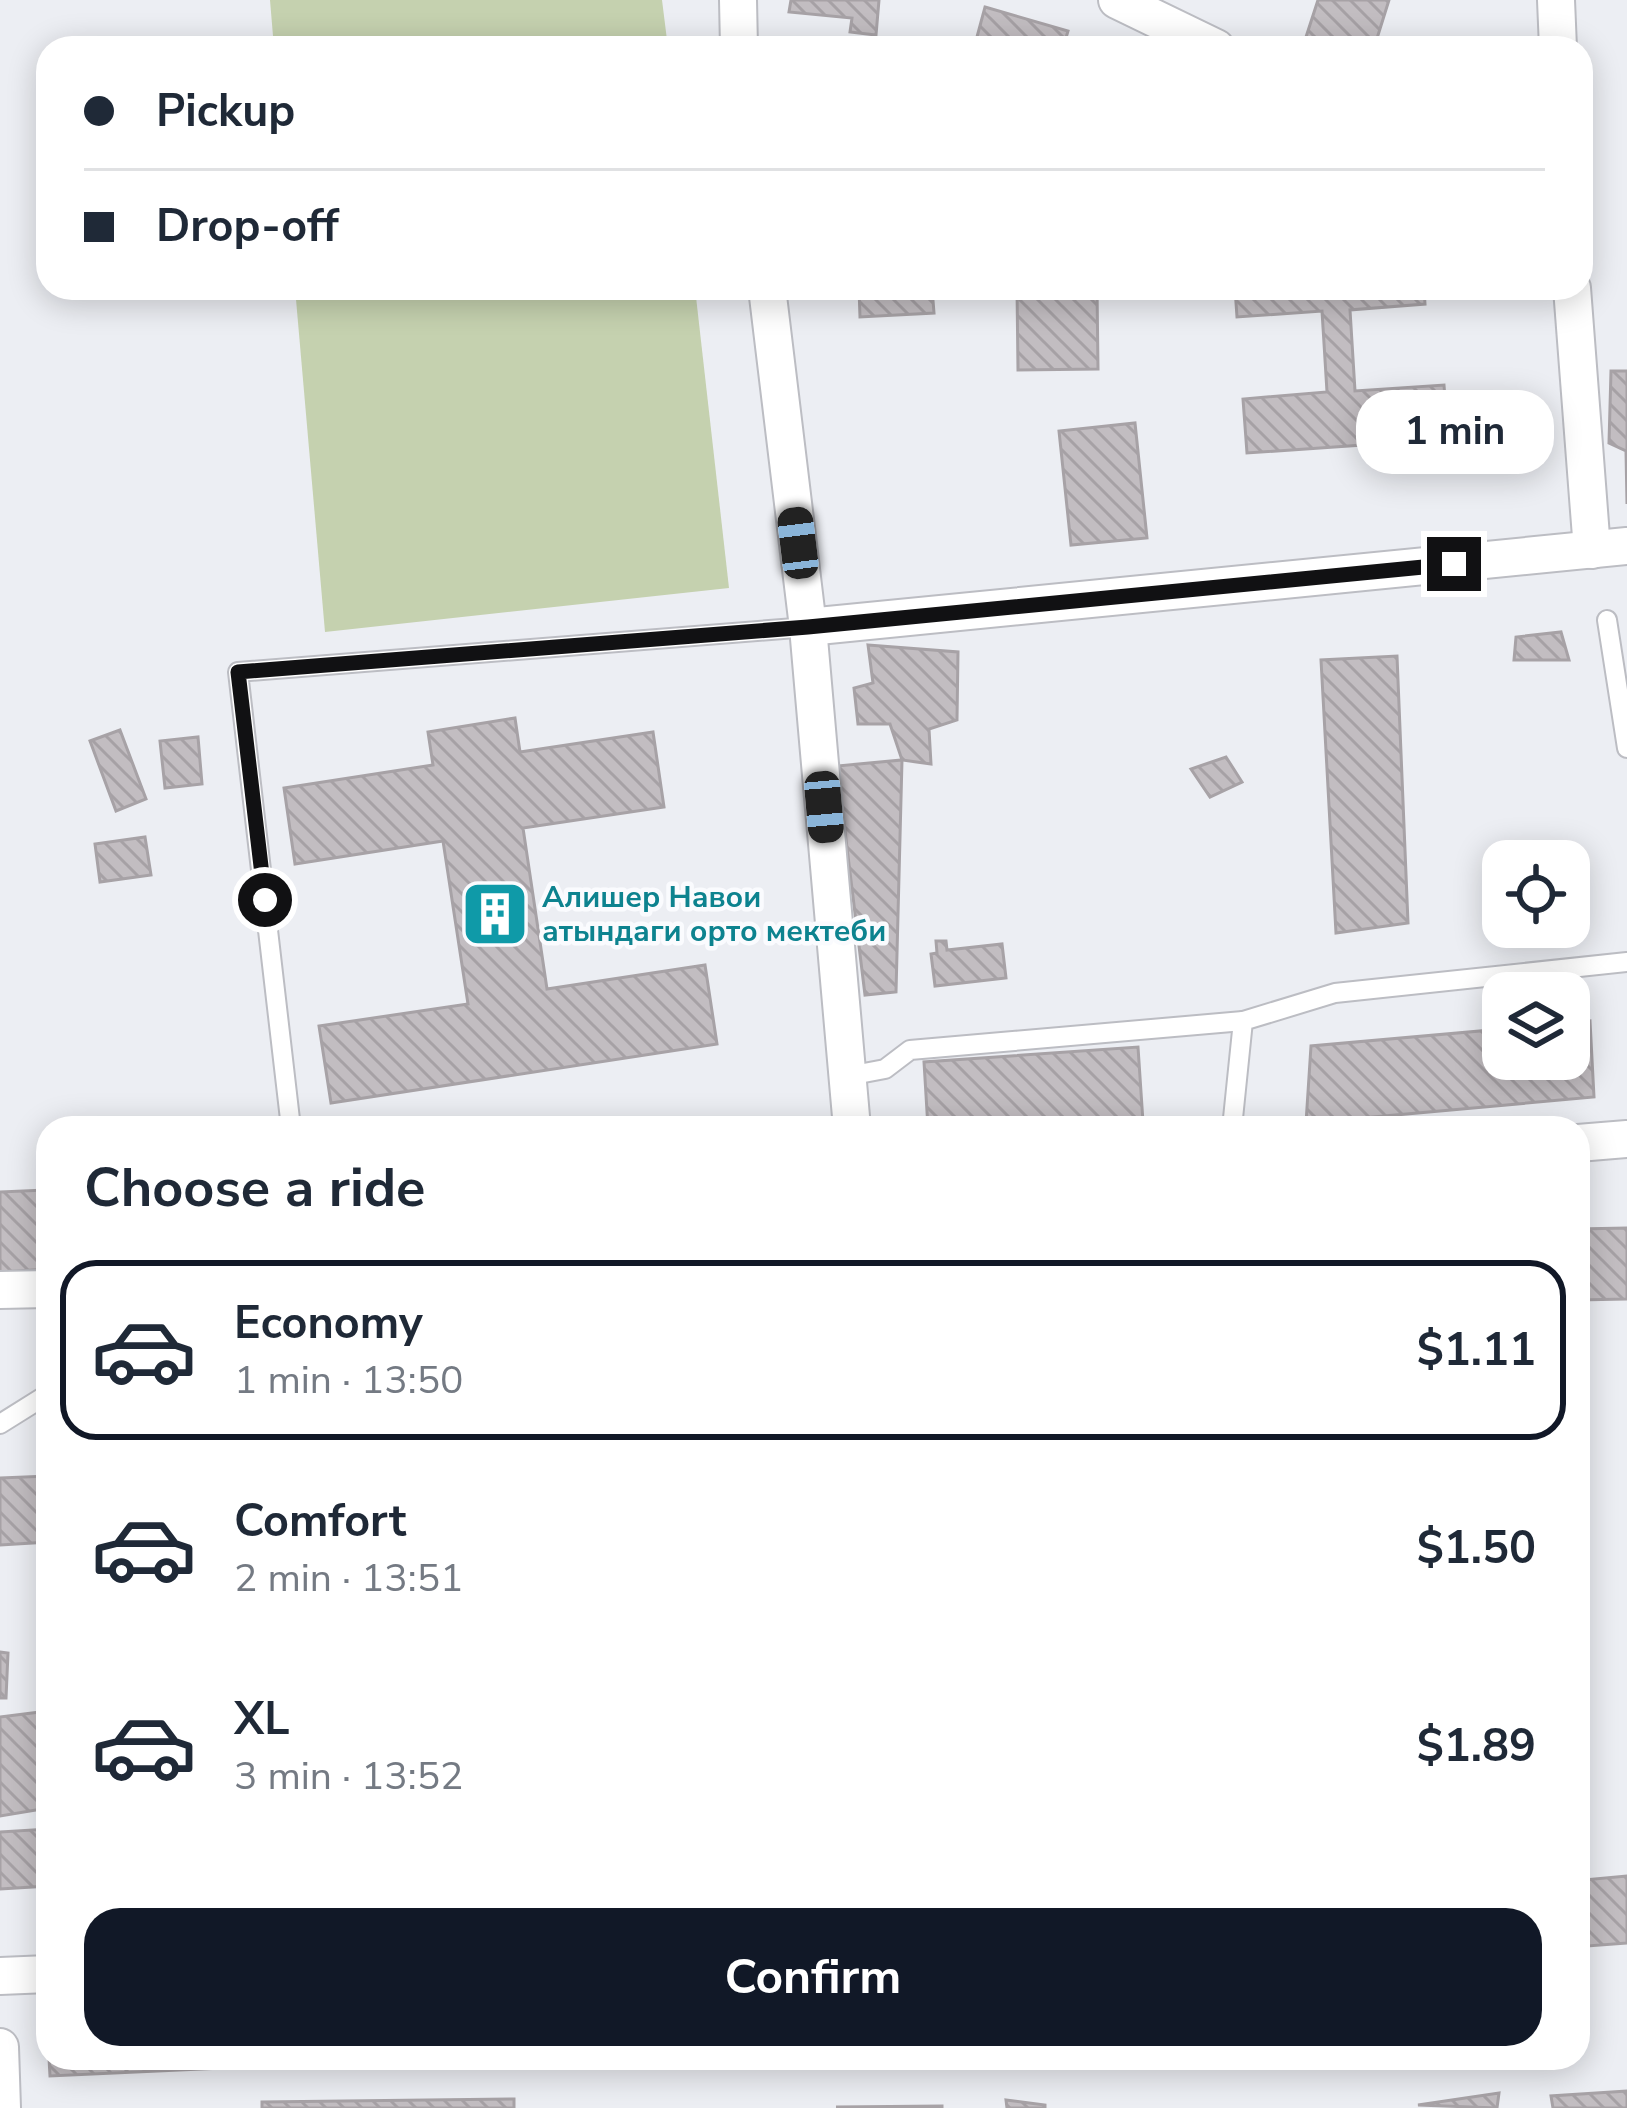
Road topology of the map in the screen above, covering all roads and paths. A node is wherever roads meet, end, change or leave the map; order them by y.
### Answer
1 (738, 0) edge
2 (1117, 0) edge
3 (1556, 0) edge
4 (739, 36) edge
5 (1191, 36) edge
6 (1558, 36) edge
7 (768, 300) edge
8 (1574, 300) edge
9 (1610, 548) edge
10 (1607, 620) dead end
11 (808, 627) junction
12 (1627, 748) edge
13 (1627, 962) edge
14 (1243, 1021) junction
15 (848, 1076) junction
16 (290, 1116) edge
17 (852, 1116) edge
18 (1233, 1116) edge
19 (1627, 1139) edge
20 (1590, 1142) edge
21 (36, 1289) edge
22 (0, 1290) edge
23 (36, 1402) edge
24 (0, 1424) edge
25 (36, 1974) edge
26 (0, 1976) edge
27 (0, 2047) edge
28 (2, 2108) edge

1 - 4 street
2 - 5 street
3 - 6 street
7 - 11 street
8 - 9 street
9 - 11 street
10 - 12 lane
11 - 15 street
11 - 16 lane
13 - 14 lane
14 - 15 lane
14 - 18 lane
15 - 17 street
19 - 20 street
21 - 22 street
23 - 24 lane
25 - 26 street
27 - 28 street

